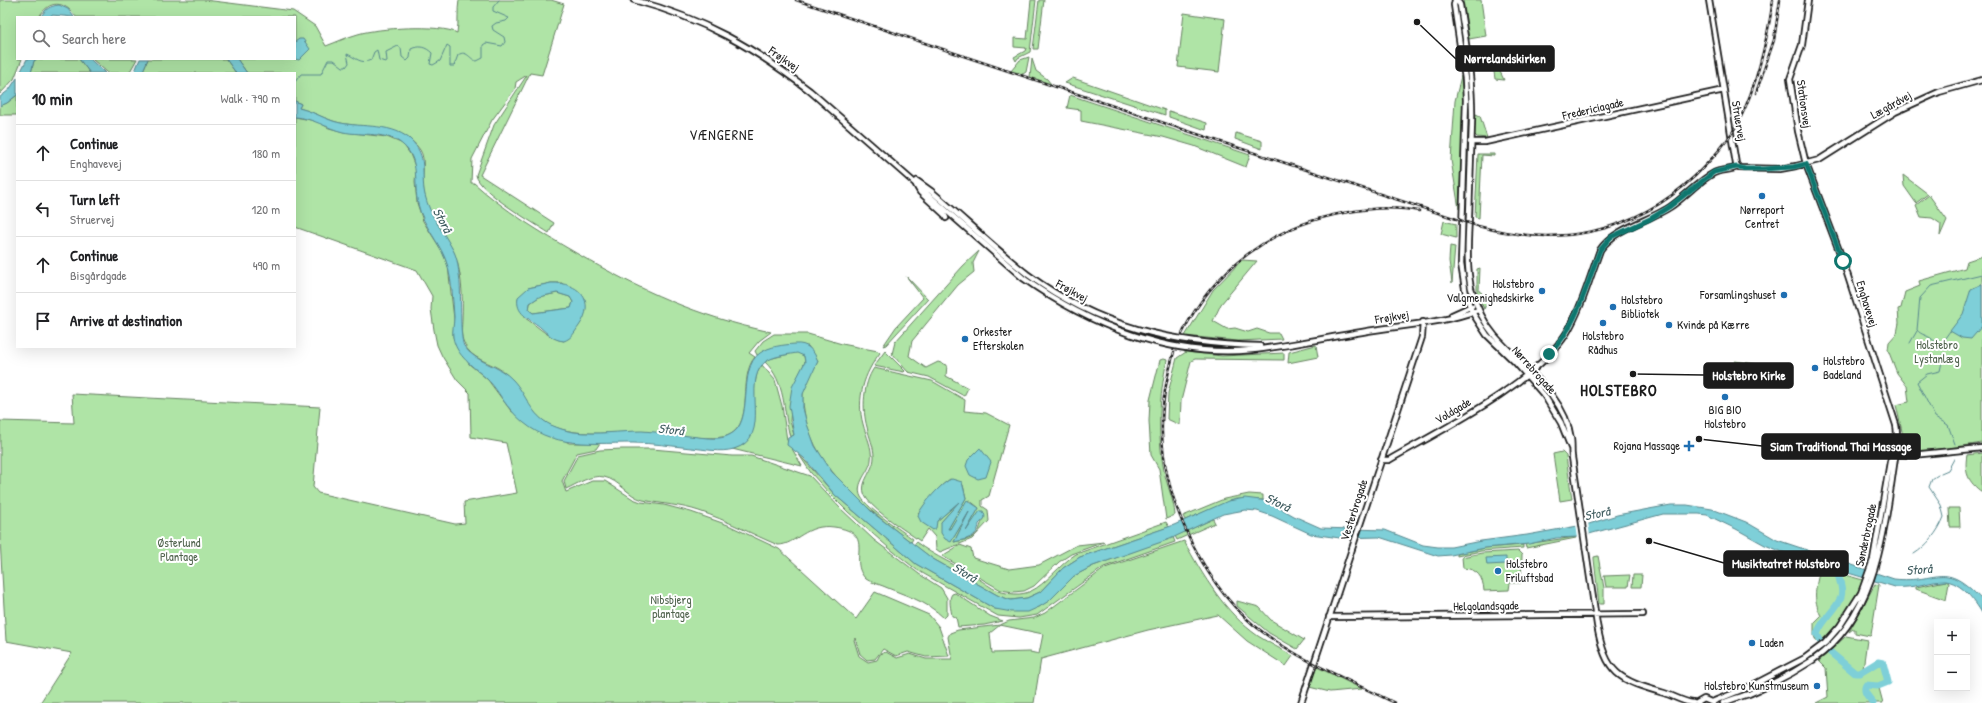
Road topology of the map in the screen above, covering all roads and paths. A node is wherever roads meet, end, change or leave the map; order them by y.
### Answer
1 (634, 0) edge
2 (1456, 0) edge
3 (1709, 0) edge
4 (1808, 0) edge
5 (1982, 80) edge
6 (1724, 90) junction
7 (1465, 142) junction
8 (1471, 142) junction
9 (1806, 164) junction
10 (1737, 167) junction
11 (900, 170) junction
12 (914, 182) junction
13 (946, 218) dead end
14 (1476, 304) junction
15 (1470, 307) junction
16 (1478, 310) junction
17 (1472, 312) junction
18 (1445, 318) junction
19 (1423, 322) junction
20 (1271, 346) junction
21 (1531, 370) junction
22 (1526, 374) junction
23 (1570, 448) junction
24 (1982, 448) edge
25 (1893, 457) junction
26 (1381, 460) junction
27 (1867, 585) junction
28 (1596, 614) junction
29 (1643, 614) dead end
30 (1329, 617) junction
31 (1790, 673) junction
32 (1754, 685) junction
33 (1685, 702) edge
34 (1713, 702) edge
35 (1725, 702) edge
36 (1301, 703) edge
37 (1693, 703) edge
38 (1696, 703) edge

1 - 11 street, Frøjkvej
2 - 7 street, Nørrebrogade
2 - 8 street, Nørrebrogade
3 - 6 street, Struervej
4 - 9 street, Stationsvej
5 - 9 street, Lægårdvej
6 - 8 street, Fredericiagade
6 - 10 street, Struervej
7 - 8 street, Fredericiagade
7 - 15 street, Nørrebrogade
8 - 14 street, Nørrebrogade
9 - 10 street
9 - 25 street, Enghavevej
10 - 21 street, Voldgade
11 - 12 street, Frøjkvej
11 - 20 street, Frøjkvej
12 - 13 street, Frøjkvej
12 - 20 street, Frøjkvej
14 - 15 street, Frøjkvej
14 - 16 street, Nørrebrogade
15 - 17 street, Nørrebrogade
15 - 18 street, Frøjkvej
16 - 17 street, Frøjkvej
16 - 21 street, Nørrebrogade
17 - 18 street, Frøjkvej
17 - 22 street, Nørrebrogade
18 - 19 street, Frøjkvej
19 - 20 street, Frøjkvej
19 - 26 street, Vesterbrogade
21 - 22 street, Voldgade
21 - 23 street, Nørrebrogade
22 - 23 street, Nørrebrogade
22 - 26 street, Voldgade
23 - 28 street
24 - 25 street
25 - 27 street, Sønderbrogade
26 - 30 street, Vesterbrogade
27 - 31 street, Sønderbrogade
27 - 32 street, Sønderbrogade
28 - 29 street, Helgolandsgade
28 - 30 street, Helgolandsgade
28 - 33 street
30 - 36 street, Vesterbrogade
31 - 32 street
31 - 35 street, Sønderbrogade
32 - 34 street, Sønderbrogade
32 - 35 street
33 - 37 street
34 - 38 street

